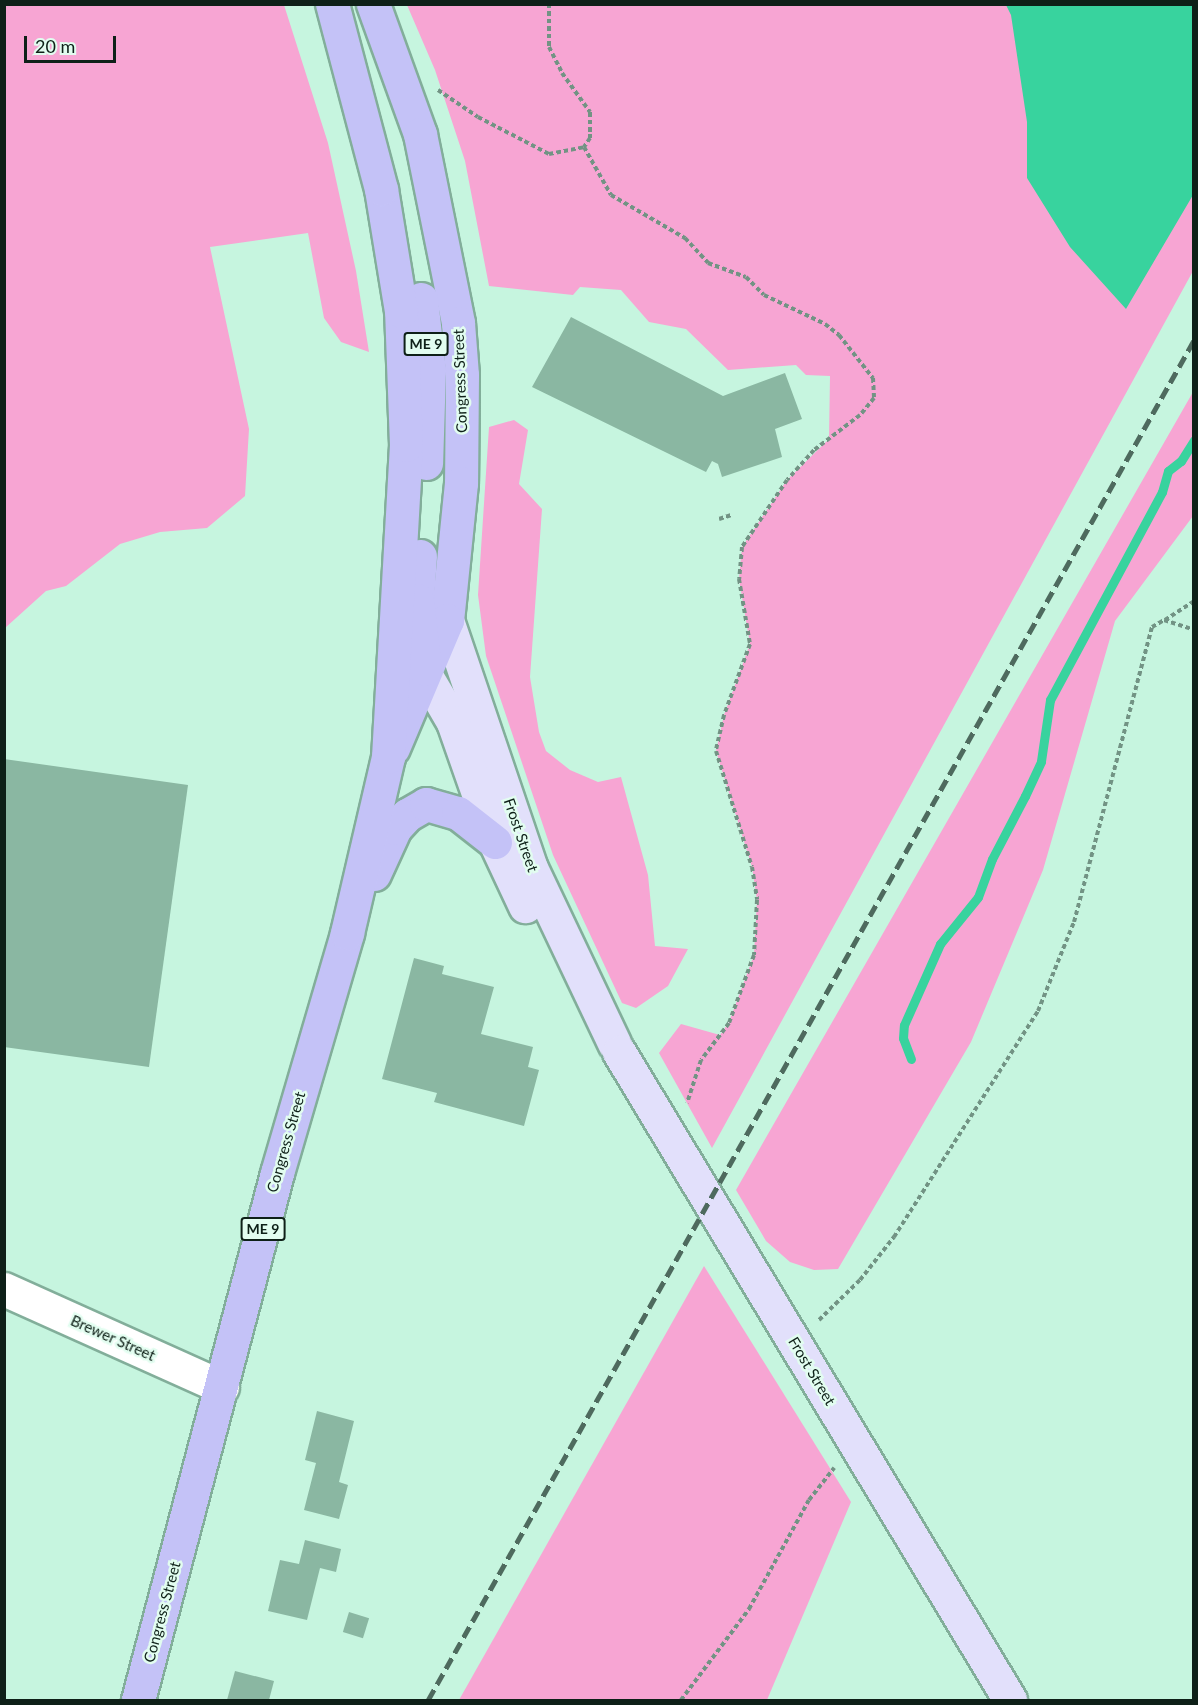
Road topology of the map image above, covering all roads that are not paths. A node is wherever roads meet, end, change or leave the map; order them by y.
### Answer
1 (373, 4) edge
2 (335, 15) edge
3 (447, 620) junction
4 (425, 674) junction
5 (388, 757) junction
6 (495, 842) junction
7 (347, 933) junction
8 (616, 1047) junction
9 (4, 1289) edge
10 (222, 1386) junction
11 (138, 1701) edge
12 (1010, 1701) edge

1 - 3 main road, Congress Street / ME 9
2 - 4 main road, ME 9
2 - 5 main road, Congress Street / ME 9
3 - 4 main road, Congress Street / ME 9
3 - 8 street, Frost Street
4 - 5 main road, Congress Street / ME 9
4 - 6 street, Frost Street
5 - 7 main road, Congress Street / ME 9
6 - 7 main road
6 - 8 street, Frost Street
7 - 10 main road, Congress Street / ME 9
8 - 12 street, Frost Street
9 - 10 street, Brewer Street
10 - 11 main road, Congress Street / ME 9

